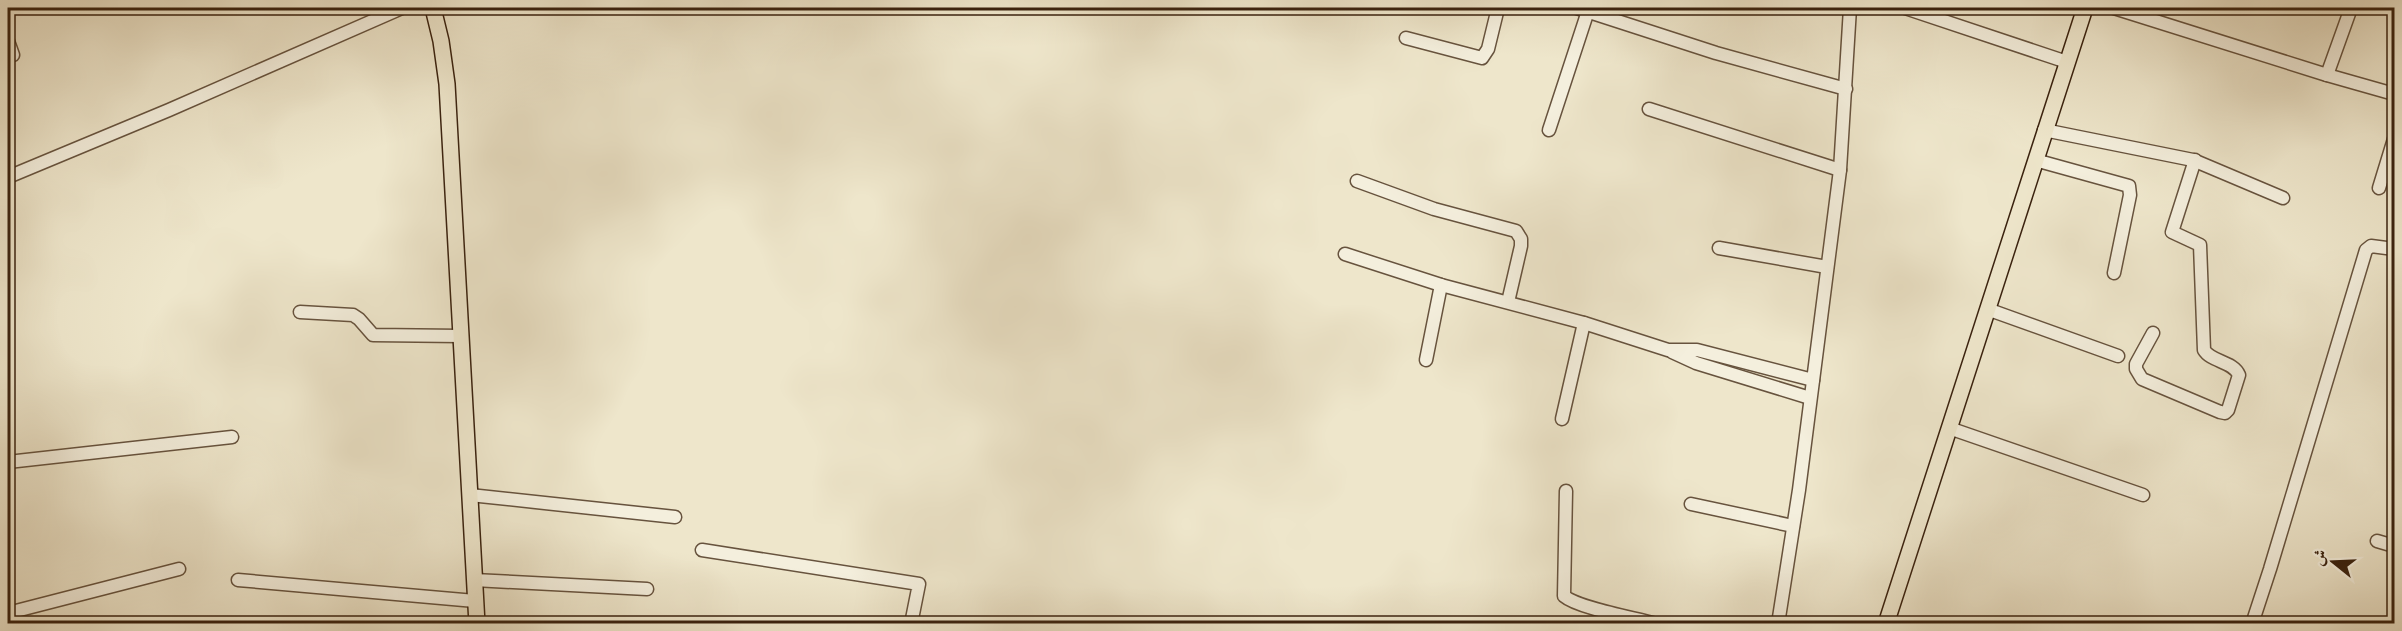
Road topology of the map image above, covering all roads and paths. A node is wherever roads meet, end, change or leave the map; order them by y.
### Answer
1 (402, 8) edge
2 (433, 8) edge
3 (1498, 8) edge
4 (1850, 8) edge
5 (1905, 8) edge
6 (2085, 8) edge
7 (2114, 8) edge
8 (2351, 8) edge
9 (1582, 9) edge
10 (1407, 38) dead end
11 (8, 41) edge
12 (13, 55) dead end
13 (2067, 62) junction
14 (2327, 75) junction
15 (1846, 89) junction
16 (2394, 94) edge
17 (1649, 110) dead end
18 (1549, 130) dead end
19 (2044, 130) junction
20 (2394, 139) edge
21 (2035, 160) junction
22 (2195, 160) junction
23 (1840, 170) junction
24 (8, 177) edge
25 (1357, 181) dead end
26 (2379, 188) dead end
27 (2283, 198) dead end
28 (1719, 248) dead end
29 (2394, 249) edge
30 (1345, 254) dead end
31 (1827, 267) junction
32 (2114, 273) dead end
33 (1441, 285) junction
34 (1508, 302) junction
35 (1988, 309) junction
36 (300, 312) dead end
37 (1584, 323) junction
38 (2153, 333) dead end
39 (461, 336) junction
40 (1668, 350) junction
41 (2118, 356) dead end
42 (1426, 360) dead end
43 (1813, 380) junction
44 (1810, 398) junction
45 (1562, 419) dead end
46 (1949, 428) junction
47 (232, 437) dead end
48 (8, 462) edge
49 (1566, 491) dead end
50 (470, 495) junction
51 (2143, 495) dead end
52 (1691, 504) dead end
53 (675, 517) dead end
54 (1793, 526) junction
55 (2377, 541) dead end
56 (2394, 546) edge
57 (702, 550) dead end
58 (179, 568) dead end
59 (238, 580) dead end
60 (474, 580) junction
61 (647, 589) dead end
62 (476, 601) junction
63 (8, 613) edge
64 (477, 624) edge
65 (911, 624) edge
66 (1656, 624) edge
67 (1778, 624) edge
68 (1886, 624) edge
69 (2252, 624) edge

1 - 24 street
2 - 39 main road
3 - 10 street
4 - 15 street
5 - 13 street
6 - 13 main road
7 - 14 street
8 - 14 street
9 - 15 street
9 - 18 street
11 - 12 street
13 - 19 main road
14 - 16 street
15 - 23 street
17 - 23 street
19 - 21 main road
19 - 22 street
20 - 26 street
21 - 32 street
21 - 35 main road
22 - 27 street
22 - 38 street
23 - 31 street
25 - 34 street
28 - 31 street
29 - 69 street
30 - 33 street
31 - 43 street
33 - 34 street
33 - 42 street
34 - 37 street
35 - 41 street
35 - 46 main road
36 - 39 street
37 - 40 street
37 - 45 street
39 - 50 main road
40 - 43 street
40 - 44 street
43 - 44 street
44 - 54 street
46 - 51 street
46 - 68 main road
47 - 48 street
49 - 66 street
50 - 53 street
50 - 60 main road
52 - 54 street
54 - 67 street
55 - 56 street
57 - 65 street
58 - 63 street
59 - 62 street
60 - 61 street
60 - 62 main road
62 - 64 main road

